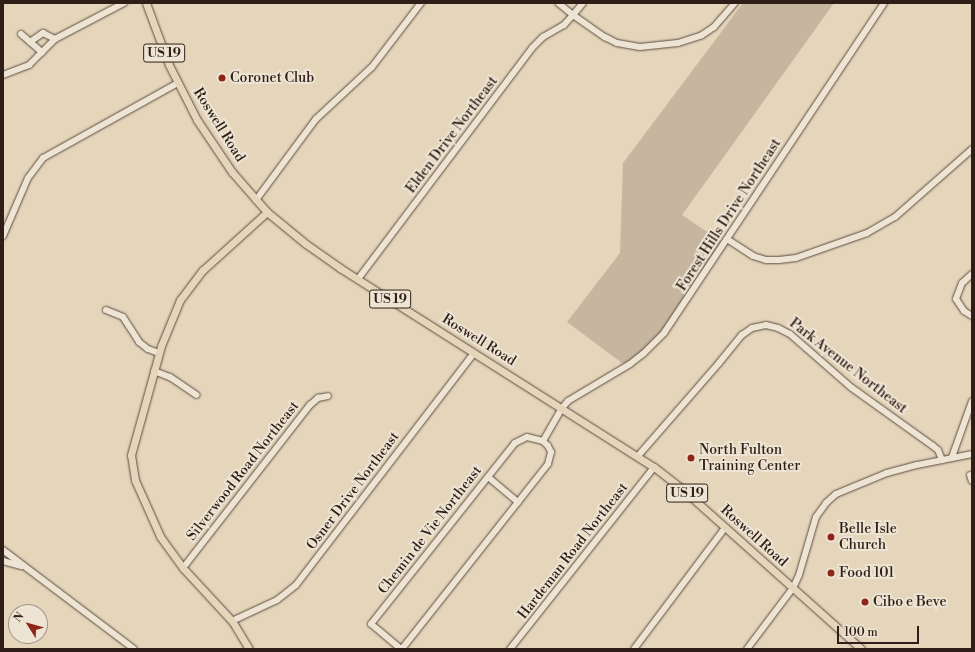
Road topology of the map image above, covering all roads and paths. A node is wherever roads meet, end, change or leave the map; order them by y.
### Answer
1 (124, 3) edge
2 (146, 3) edge
3 (421, 3) edge
4 (558, 3) edge
5 (583, 3) edge
6 (735, 3) edge
7 (884, 3) edge
8 (573, 15) junction
9 (21, 34) dead end
10 (55, 39) junction
11 (30, 42) junction
12 (42, 52) junction
13 (3, 75) edge
14 (178, 83) junction
15 (972, 149) edge
16 (256, 200) junction
17 (268, 212) junction
18 (3, 236) edge
19 (727, 239) junction
20 (972, 274) edge
21 (358, 279) junction
22 (106, 310) dead end
23 (972, 316) edge
24 (159, 353) junction
25 (474, 353) junction
26 (154, 371) junction
27 (197, 395) dead end
28 (328, 396) dead end
29 (972, 401) edge
30 (562, 408) junction
31 (542, 441) junction
32 (972, 454) edge
33 (638, 456) junction
34 (952, 457) junction
35 (942, 460) junction
36 (654, 467) junction
37 (488, 477) junction
38 (518, 502) junction
39 (725, 528) junction
40 (3, 550) edge
41 (3, 561) edge
42 (25, 566) junction
43 (183, 568) junction
44 (793, 588) junction
45 (232, 621) junction
46 (134, 649) edge
47 (249, 649) edge
48 (402, 649) edge
49 (510, 649) edge
50 (634, 649) edge
51 (746, 649) edge
52 (861, 649) edge

1 - 10 street
2 - 14 main road, Roswell Road / US 19
3 - 16 street
4 - 8 street
5 - 8 street, Elden Drive Northeast
6 - 8 street
7 - 19 street, Forest Hills Drive Northeast
8 - 21 street, Elden Drive Northeast
9 - 11 street
10 - 11 street
10 - 12 street
11 - 12 street
12 - 13 street
14 - 16 main road, Roswell Road / US 19
14 - 18 street
15 - 19 street
16 - 17 main road, Roswell Road / US 19
17 - 21 main road, Roswell Road / US 19
17 - 24 main road
19 - 30 street, Forest Hills Drive Northeast
20 - 23 street
21 - 25 main road, Roswell Road / US 19
22 - 24 street
24 - 26 main road
25 - 30 main road, Roswell Road / US 19
25 - 45 street, Osner Drive Northeast
26 - 27 street
26 - 43 main road
28 - 43 street, Silverwood Road Northeast
29 - 34 street
30 - 31 street
30 - 33 main road, Roswell Road / US 19
31 - 37 street, Chemin de Vie Northeast
31 - 38 street, Chemin de Vie Northeast
32 - 34 street
33 - 35 street, Park Avenue Northeast
33 - 36 main road, Roswell Road / US 19
34 - 35 street
35 - 44 street
36 - 39 main road, Roswell Road / US 19
36 - 49 street, Hardeman Road Northeast
37 - 38 street
37 - 48 street, Chemin de Vie Northeast
38 - 48 street, Chemin de Vie Northeast
39 - 44 main road, Roswell Road / US 19
39 - 50 street
40 - 42 street
41 - 42 street
42 - 46 street
43 - 45 main road
44 - 51 street
44 - 52 main road, Roswell Road / US 19
45 - 47 main road

